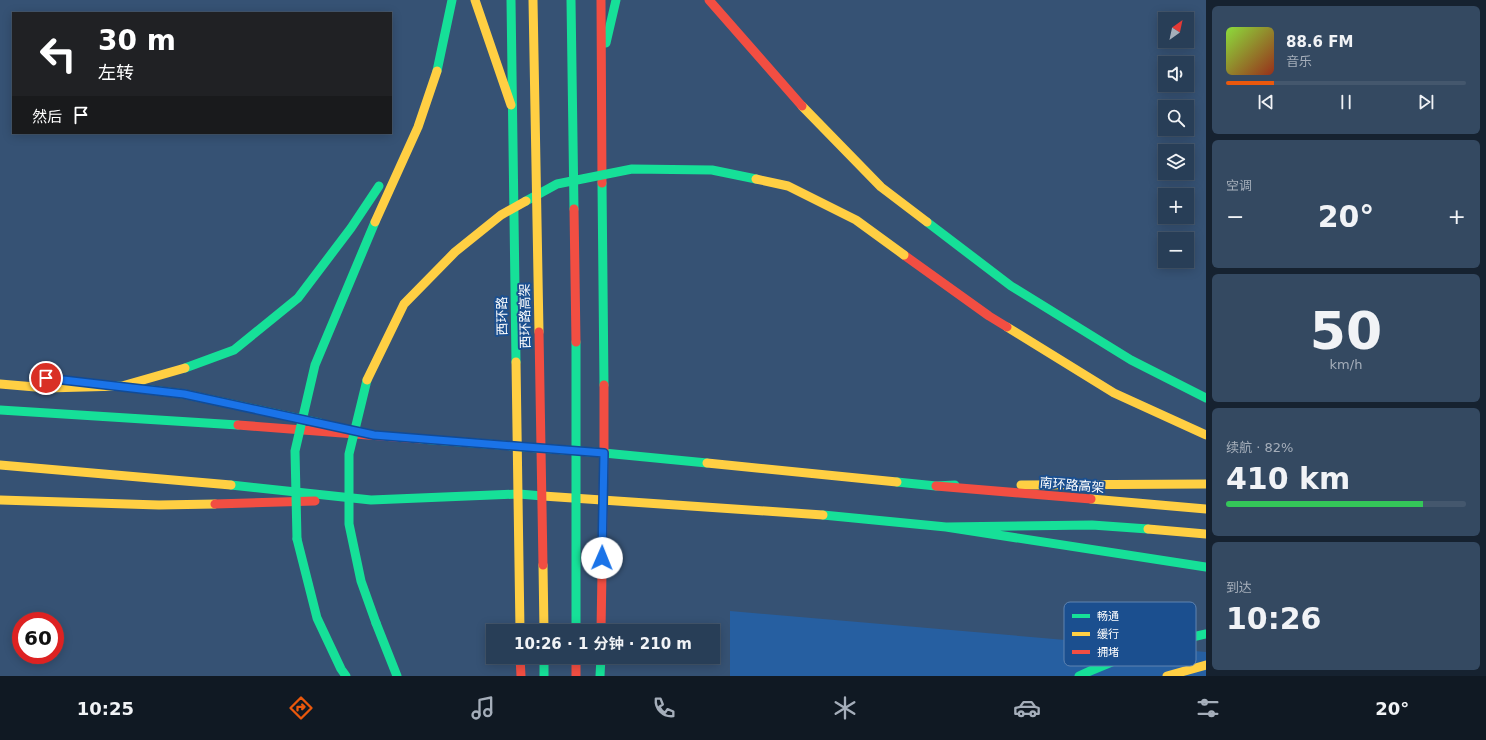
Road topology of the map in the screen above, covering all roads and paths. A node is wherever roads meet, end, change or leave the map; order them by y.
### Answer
1 (452, 0) edge
2 (475, 0) edge
3 (511, 0) edge
4 (533, 0) edge
5 (571, 0) edge
6 (600, 0) edge
7 (616, 0) edge
8 (709, 0) edge
9 (602, 60) junction
10 (512, 110) junction
11 (418, 127) junction
12 (54, 379) dead end
13 (0, 384) edge
14 (1206, 398) edge
15 (0, 410) edge
16 (374, 435) junction
17 (1206, 435) edge
18 (517, 446) junction
19 (604, 453) junction
20 (0, 466) edge
21 (1206, 484) edge
22 (936, 486) junction
23 (519, 494) junction
24 (0, 500) edge
25 (371, 500) junction
26 (602, 500) junction
27 (1206, 509) edge
28 (946, 527) junction
29 (1206, 534) edge
30 (1206, 567) edge
31 (520, 624) edge
32 (544, 624) edge
33 (576, 624) edge
34 (601, 624) edge
35 (1206, 634) edge
36 (1196, 636) edge
37 (520, 664) edge
38 (544, 664) edge
39 (576, 664) edge
40 (601, 664) edge
41 (1206, 665) edge
42 (1101, 666) edge
43 (346, 676) edge
44 (397, 676) edge
45 (521, 676) edge
46 (544, 676) edge
47 (576, 676) edge
48 (600, 676) edge
49 (1079, 676) edge
50 (1167, 676) edge

1 - 11 main road, bridge
2 - 10 main road
3 - 10 main road, 西环路
4 - 32 main road, 西环路高架, bridge
5 - 33 main road, bridge
6 - 9 main road
7 - 9 main road
8 - 14 main road
9 - 19 main road
10 - 18 main road, 西环路
11 - 13 main road, bridge
11 - 43 main road, bridge
12 - 16 main road
15 - 16 main road
16 - 18 main road
17 - 44 main road, bridge
18 - 19 main road
18 - 23 main road, 西环路
19 - 22 main road
19 - 26 main road
20 - 25 main road
21 - 22 main road
22 - 27 main road, 南环路高架
23 - 25 main road
23 - 26 main road
23 - 31 main road, 西环路
24 - 25 main road
26 - 28 main road
26 - 34 main road
28 - 29 main road
28 - 30 main road
35 - 36 main road
37 - 45 main road
38 - 46 main road
39 - 47 main road
40 - 48 main road
41 - 50 main road
42 - 49 main road

